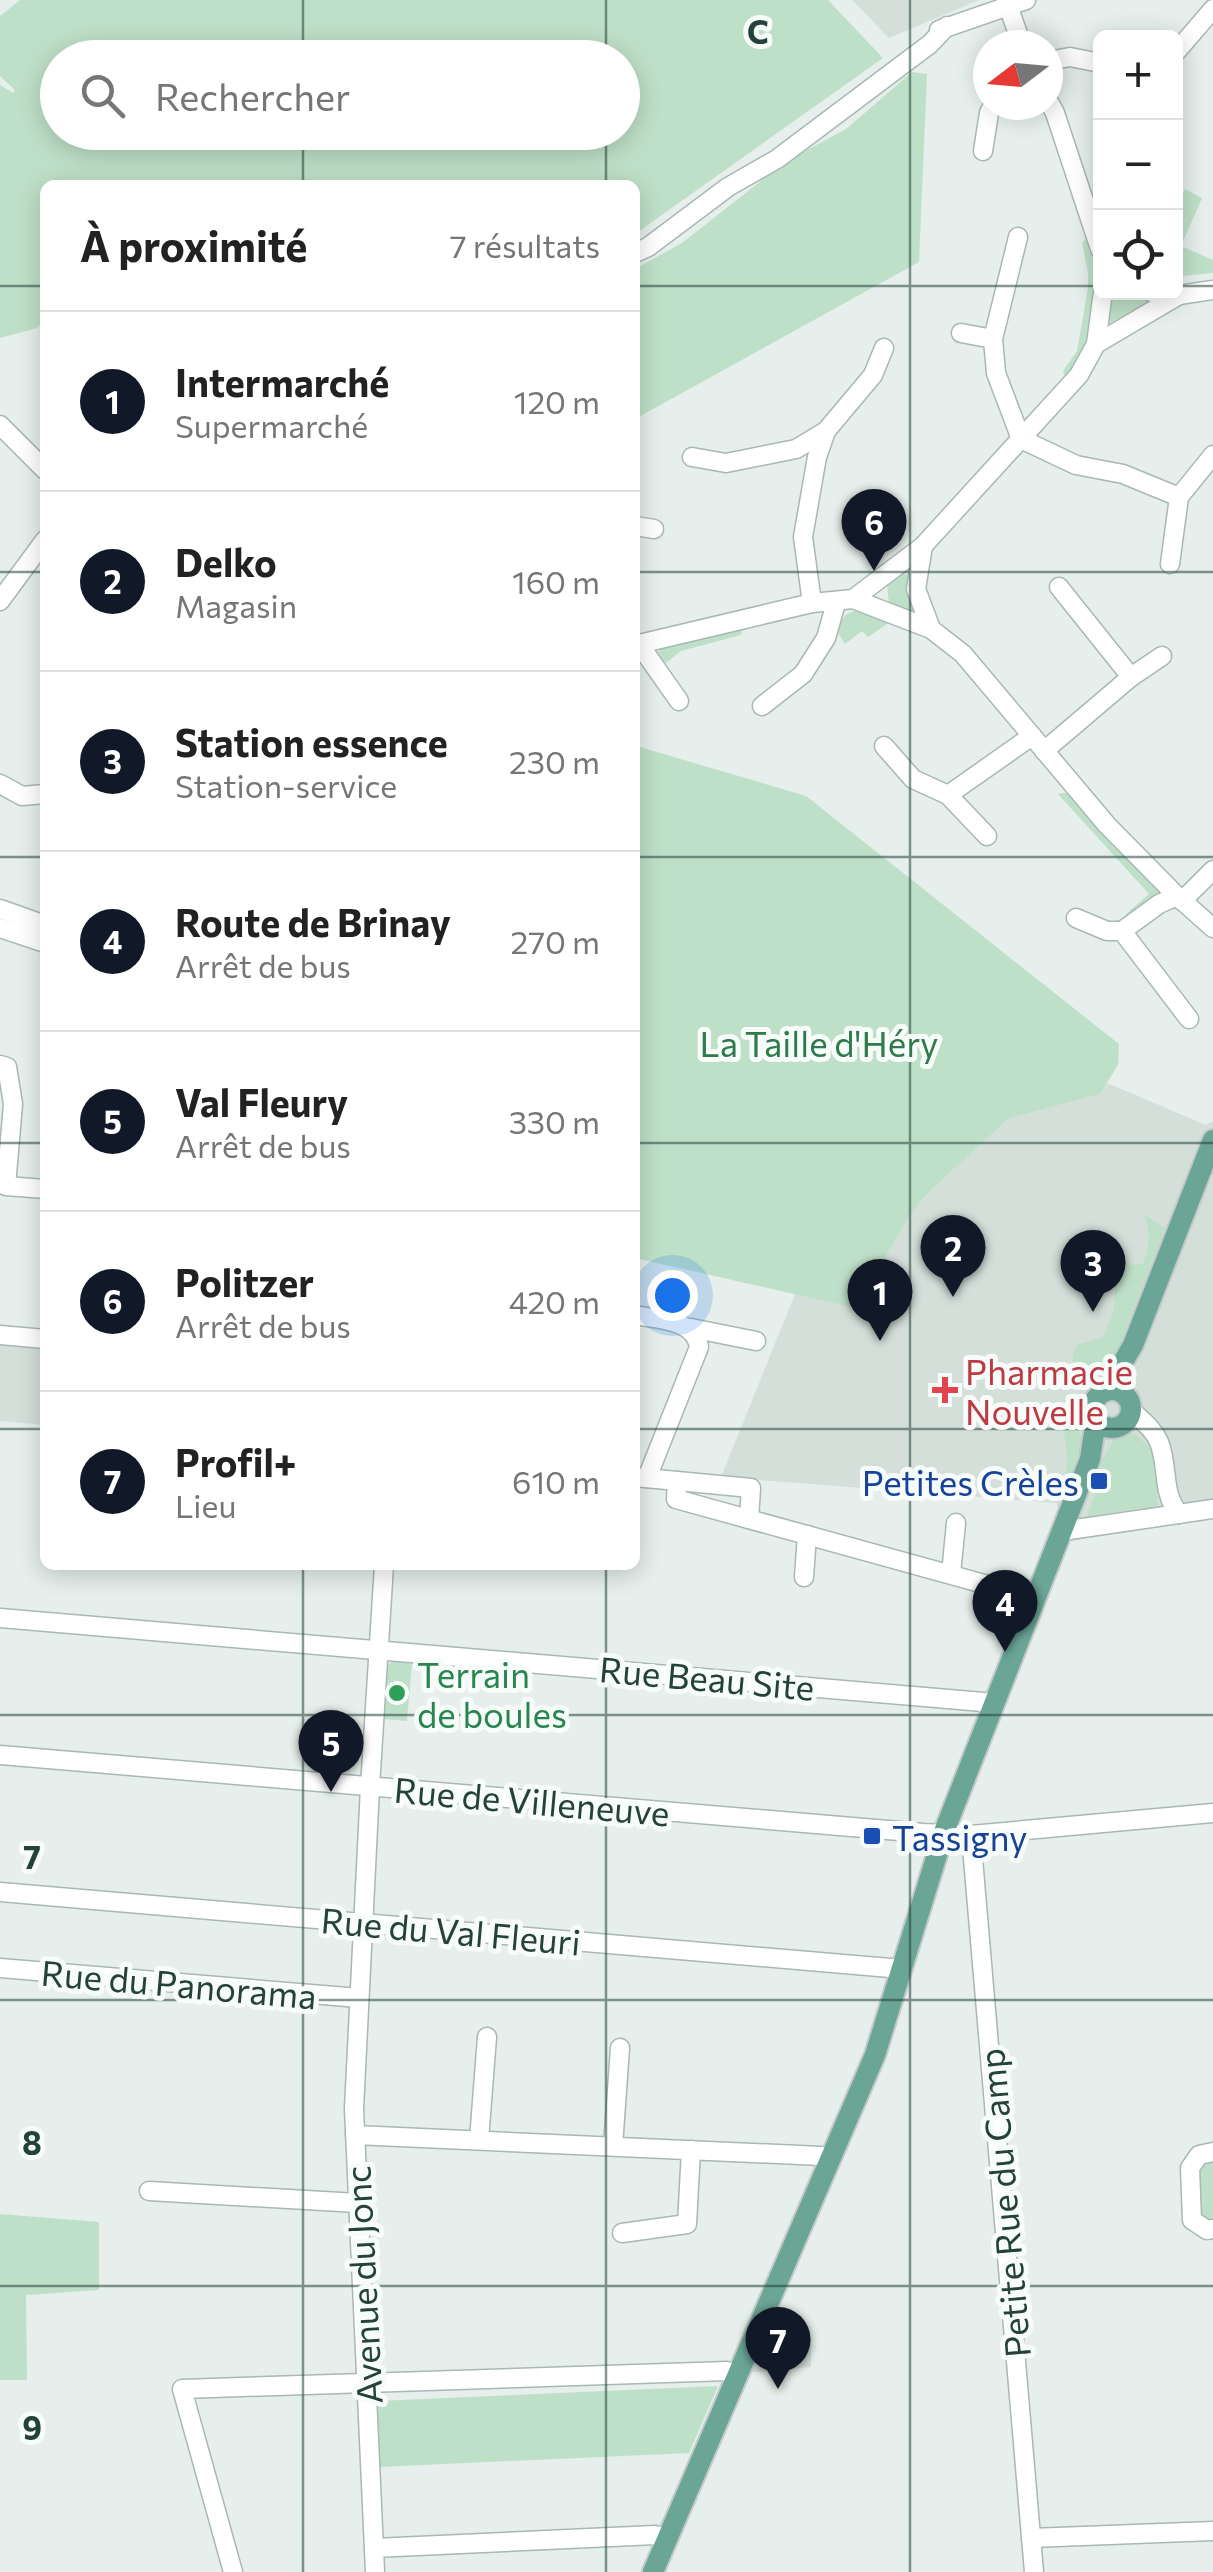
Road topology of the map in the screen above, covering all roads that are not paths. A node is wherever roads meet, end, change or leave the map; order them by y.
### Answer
1 (1026, 0) edge
2 (1007, 3) edge
3 (1213, 9) edge
4 (1017, 30) edge
5 (1183, 44) edge
6 (1063, 58) edge
7 (1093, 61) edge
8 (988, 120) edge
9 (1058, 120) edge
10 (983, 151) dead end
11 (1093, 228) edge
12 (1018, 237) dead end
13 (640, 251) edge
14 (1213, 290) edge
15 (1183, 294) edge
16 (1103, 300) edge
17 (1169, 300) edge
18 (961, 332) dead end
19 (993, 339) junction
20 (1096, 344) junction
21 (884, 348) dead end
22 (0, 425) edge
23 (826, 430) junction
24 (1021, 439) junction
25 (796, 449) junction
26 (1213, 455) edge
27 (692, 457) dead end
28 (817, 457) junction
29 (40, 465) edge
30 (1178, 497) junction
31 (923, 546) junction
32 (40, 547) edge
33 (1170, 564) dead end
34 (1059, 587) dead end
35 (0, 601) edge
36 (844, 601) junction
37 (812, 603) junction
38 (931, 629) junction
39 (640, 644) edge
40 (640, 649) edge
41 (1162, 656) dead end
42 (1131, 676) junction
43 (679, 701) dead end
44 (762, 706) dead end
45 (1038, 743) junction
46 (884, 746) dead end
47 (0, 784) edge
48 (40, 794) edge
49 (948, 795) junction
50 (22, 796) junction
51 (0, 802) edge
52 (986, 836) dead end
53 (1213, 870) edge
54 (1179, 898) junction
55 (0, 909) edge
56 (1076, 918) dead end
57 (40, 923) edge
58 (0, 928) edge
59 (1213, 928) edge
60 (1122, 931) junction
61 (40, 941) edge
62 (1190, 1018) dead end
63 (0, 1064) edge
64 (1213, 1140) edge
65 (40, 1189) edge
66 (640, 1316) edge
67 (691, 1328) junction
68 (0, 1335) edge
69 (40, 1339) edge
70 (756, 1341) dead end
71 (1133, 1345) junction
72 (1106, 1391) junction
73 (1118, 1416) junction
74 (641, 1478) edge
75 (677, 1482) junction
76 (1213, 1508) edge
77 (1179, 1514) junction
78 (749, 1518) junction
79 (956, 1522) dead end
80 (1063, 1528) junction
81 (807, 1535) junction
82 (384, 1570) edge
83 (951, 1574) junction
84 (804, 1577) dead end
85 (1036, 1598) junction
86 (0, 1618) edge
87 (379, 1650) junction
88 (994, 1703) junction
89 (0, 1755) edge
90 (370, 1787) junction
91 (1213, 1812) edge
92 (944, 1832) junction
93 (971, 1835) junction
94 (0, 1892) edge
95 (364, 1923) junction
96 (0, 1968) edge
97 (902, 1970) junction
98 (359, 1998) junction
99 (486, 2037) dead end
100 (620, 2048) dead end
101 (355, 2134) junction
102 (479, 2140) junction
103 (612, 2146) junction
104 (691, 2150) junction
105 (1213, 2152) edge
106 (830, 2160) junction
107 (150, 2190) dead end
108 (358, 2202) junction
109 (1213, 2229) edge
110 (622, 2233) dead end
111 (738, 2376) junction
112 (366, 2382) junction
113 (1213, 2532) edge
114 (668, 2538) junction
115 (1031, 2538) junction
116 (374, 2548) junction
117 (233, 2572) edge
118 (375, 2572) edge
119 (653, 2572) edge
120 (1034, 2572) edge

1 - 2 street
2 - 4 street
2 - 13 street
3 - 5 street
6 - 7 street
8 - 10 street
9 - 11 street
12 - 19 street
14 - 15 street
16 - 20 street
17 - 20 street
18 - 19 street
19 - 24 street
20 - 24 street
21 - 23 street
22 - 29 street
23 - 25 street
23 - 28 street
24 - 30 street
24 - 31 street
25 - 27 street
25 - 28 street
26 - 30 street
28 - 37 street
30 - 33 street
31 - 36 street
31 - 38 street
32 - 35 street
34 - 42 street
36 - 37 street
36 - 38 street
36 - 44 street
37 - 39 street
38 - 45 street
40 - 43 street
41 - 42 street
42 - 45 street
45 - 49 street
45 - 54 street
46 - 49 street
47 - 50 street
48 - 50 street
49 - 52 street
50 - 51 street
53 - 54 street
54 - 59 street
54 - 60 street
55 - 57 street
56 - 60 street
58 - 61 street
60 - 62 street
63 - 65 street
64 - 71 main road
66 - 67 street
67 - 70 street
67 - 74 street
68 - 69 street
71 - 72 main road
71 - 73 main road
72 - 73 main road
72 - 73 main road
73 - 77 street
73 - 80 main road
74 - 75 street
75 - 78 street
75 - 78 street
76 - 77 street
77 - 80 street
78 - 81 street
79 - 83 street
80 - 85 main road
81 - 83 street
81 - 84 street
82 - 87 street, Avenue du Jonc
83 - 85 street
85 - 88 main road
86 - 87 street, Rue Beau Site
87 - 88 street, Rue Beau Site
87 - 90 street, Avenue du Jonc
88 - 92 main road
89 - 90 street, Rue de Villeneuve
90 - 92 street, Rue de Villeneuve
90 - 95 street, Avenue du Jonc
91 - 93 street, Rue de Villeneuve
92 - 93 street, Rue de Villeneuve
92 - 97 main road
93 - 115 street, Petite Rue du Camp
94 - 95 street, Rue du Val Fleuri
95 - 97 street, Rue du Val Fleuri
95 - 98 street, Avenue du Jonc
96 - 98 street, Rue du Panorama
97 - 106 main road
98 - 101 street, Avenue du Jonc
99 - 102 street
100 - 103 street
101 - 102 street
101 - 108 street, Avenue du Jonc
102 - 103 street
103 - 104 street
104 - 106 street
104 - 110 street
105 - 109 street
106 - 111 main road
107 - 108 street
108 - 112 street, Avenue du Jonc
111 - 112 street
111 - 114 main road
112 - 116 street, Avenue du Jonc
112 - 117 street
113 - 115 street
114 - 116 street
114 - 119 main road
115 - 120 street, Petite Rue du Camp
116 - 118 street, Avenue du Jonc

